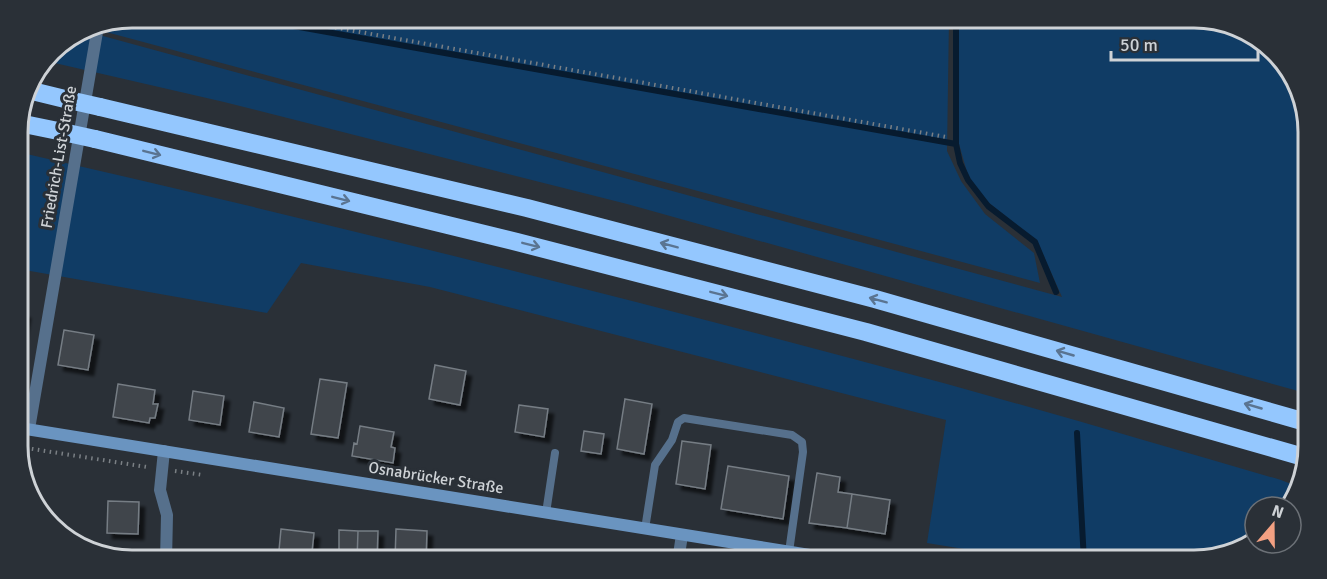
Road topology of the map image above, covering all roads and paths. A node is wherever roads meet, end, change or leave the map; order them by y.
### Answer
1 (338, 28) edge
2 (96, 35) edge
3 (37, 92) edge
4 (29, 125) edge
5 (946, 137) dead end
6 (28, 406) edge
7 (1298, 420) edge
8 (28, 429) edge
9 (28, 448) edge
10 (43, 451) dead end
11 (164, 451) junction
12 (555, 453) dead end
13 (1297, 455) edge
14 (546, 513) junction
15 (645, 529) junction
16 (682, 535) junction
17 (166, 550) edge
18 (680, 550) edge
19 (776, 550) edge
20 (789, 550) edge

1 - 5 path
2 - 6 street, Friedrich-List-Straße
7 -> 3 highway, bridge
4 -> 13 highway, bridge
8 - 11 main road, Osnabrücker Straße
9 - 10 path
11 - 14 main road, Osnabrücker Straße
11 - 17 street
12 - 14 lane
14 - 15 main road, Osnabrücker Straße
15 - 16 main road, Osnabrücker Straße
15 - 20 lane
16 - 18 street
16 - 19 main road, Osnabrücker Straße

